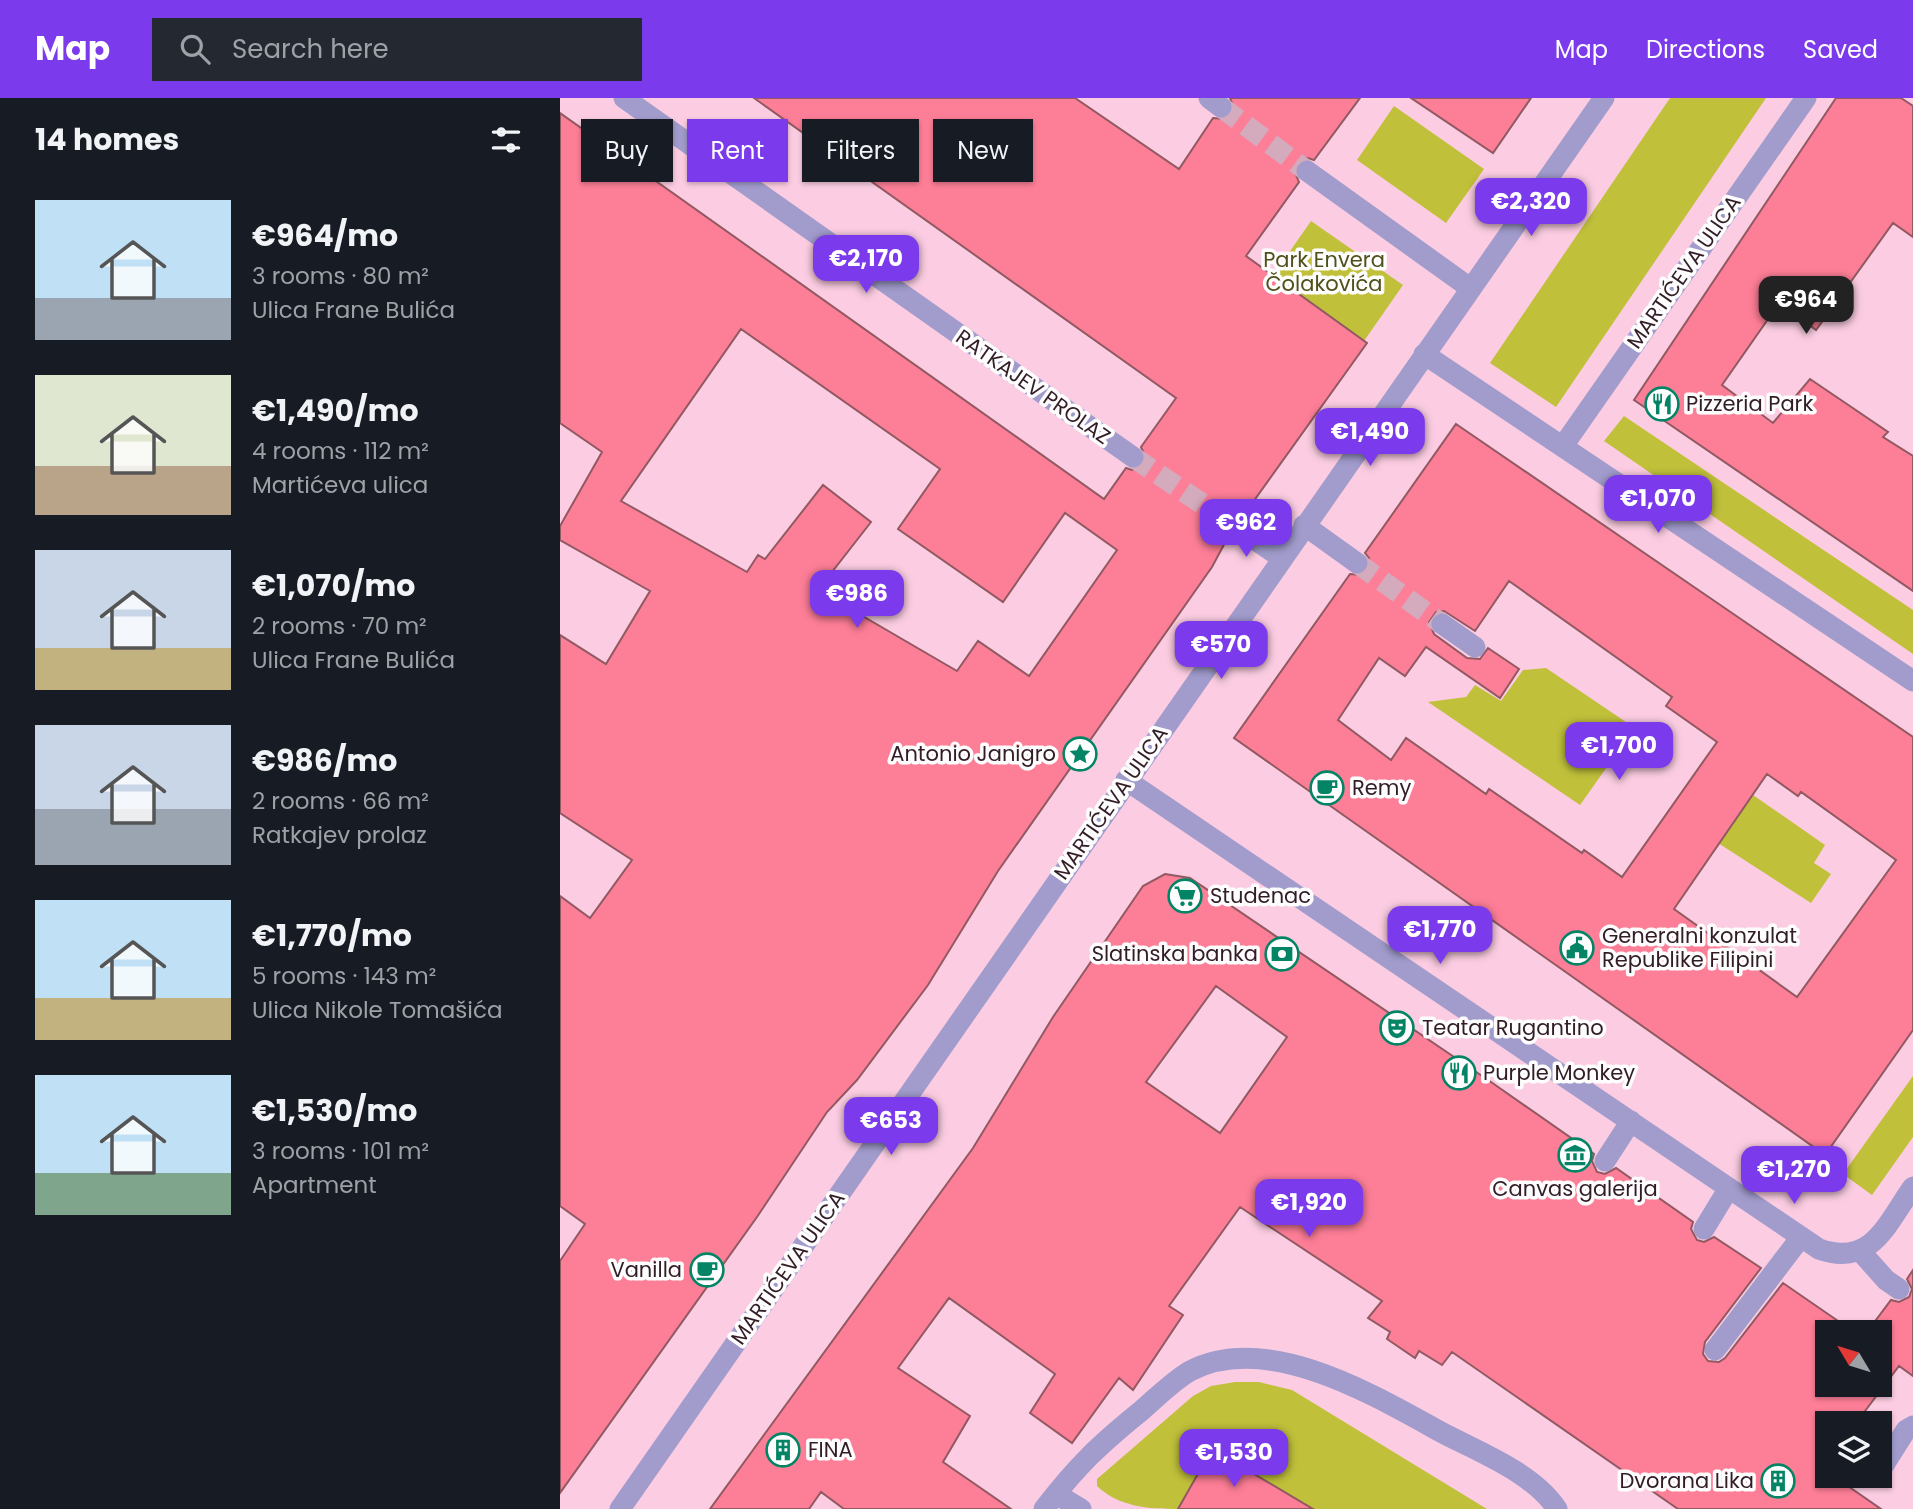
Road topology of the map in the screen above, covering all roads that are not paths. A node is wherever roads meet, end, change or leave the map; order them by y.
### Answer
1 (624, 98) edge
2 (1604, 98) edge
3 (1805, 98) edge
4 (1307, 171) tunnel mouth
5 (1470, 288) junction
6 (1424, 354) junction
7 (1563, 446) junction
8 (1133, 457) tunnel mouth
9 (1304, 525) junction
10 (1235, 526) tunnel mouth
11 (1282, 558) junction
12 (1357, 563) tunnel mouth
13 (1442, 624) tunnel mouth
14 (1475, 647) dead end
15 (1913, 681) edge
16 (1126, 780) junction
17 (1630, 1121) junction
18 (1605, 1161) dead end
19 (1913, 1187) edge
20 (1729, 1188) junction
21 (1704, 1229) dead end
22 (1801, 1237) junction
23 (1855, 1253) junction
24 (1899, 1289) dead end
25 (1716, 1350) dead end
26 (1913, 1426) edge
27 (1892, 1452) edge
28 (1050, 1502) edge
29 (620, 1509) edge
30 (1081, 1509) edge
31 (1557, 1509) edge

1 - 8 street, RATKAJEV PROLAZ
2 - 5 street, MARTIĆEVA ULICA
3 - 7 street, MARTIĆEVA ULICA
4 - 5 street
5 - 6 street, MARTIĆEVA ULICA
6 - 7 street
6 - 9 street, MARTIĆEVA ULICA
7 - 15 street
9 - 11 street, MARTIĆEVA ULICA
9 - 12 street
10 - 11 street
11 - 16 street, MARTIĆEVA ULICA
13 - 14 street
16 - 17 street
16 - 29 street, MARTIĆEVA ULICA
17 - 18 street
17 - 20 street
19 - 23 street
20 - 21 street
20 - 22 street
22 - 23 street
22 - 25 street
23 - 24 street
26 - 27 street
28 - 30 street
28 - 31 street

